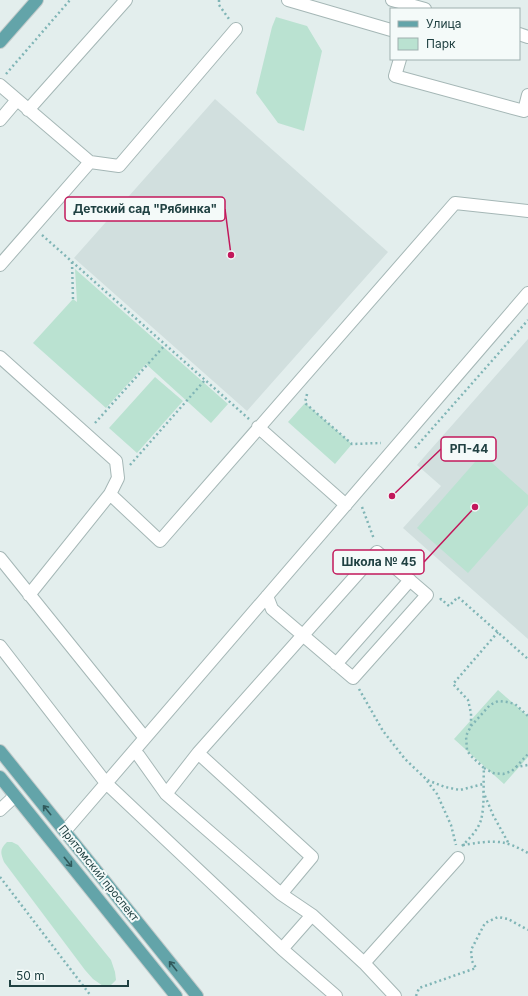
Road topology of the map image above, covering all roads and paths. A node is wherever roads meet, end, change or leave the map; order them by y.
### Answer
1 (37, 0) edge
2 (70, 0) edge
3 (126, 0) edge
4 (219, 0) edge
5 (288, 0) edge
6 (392, 0) edge
7 (421, 8) edge
8 (236, 29) joint
9 (390, 30) edge
10 (0, 42) edge
11 (400, 60) edge
12 (2, 80) edge
13 (528, 95) edge
14 (17, 100) junction
15 (28, 110) junction
16 (0, 120) edge
17 (90, 162) junction
18 (528, 211) edge
19 (34, 227) junction
20 (72, 262) junction
21 (0, 265) edge
22 (528, 293) edge
23 (73, 299) dead end
24 (165, 345) junction
25 (1, 360) edge
26 (205, 380) junction
27 (308, 390) dead end
28 (258, 427) junction
29 (86, 434) junction
30 (400, 442) junction
31 (118, 478) junction
32 (110, 494) junction
33 (346, 505) junction
34 (362, 506) dead end
35 (377, 552) junction
36 (0, 558) edge
37 (410, 580) junction
38 (29, 595) junction
39 (427, 595) junction
40 (267, 596) junction
41 (498, 632) junction
42 (303, 636) junction
43 (0, 646) edge
44 (528, 659) edge
45 (336, 664) junction
46 (353, 678) junction
47 (528, 716) edge
48 (471, 726) junction
49 (145, 738) junction
50 (0, 751) edge
51 (134, 751) junction
52 (198, 754) junction
53 (528, 754) edge
54 (528, 765) edge
55 (516, 767) junction
56 (484, 768) junction
57 (0, 777) edge
58 (427, 780) junction
59 (106, 783) junction
60 (483, 784) junction
61 (483, 790) junction
62 (166, 794) junction
63 (15, 796) junction
64 (0, 810) edge
65 (65, 831) junction
66 (509, 844) junction
67 (463, 845) junction
68 (528, 853) edge
69 (458, 858) dead end
70 (0, 877) edge
71 (281, 894) junction
72 (312, 915) junction
73 (528, 930) edge
74 (282, 949) junction
75 (364, 963) junction
76 (91, 996) edge
77 (176, 996) edge
78 (197, 996) edge
79 (336, 996) edge
80 (395, 996) edge
81 (416, 996) edge

1 - 10 main road
2 - 12 path
3 - 15 lane
4 - 8 path
5 - 9 lane
6 - 7 lane
8 - 17 lane
11 - 13 lane
12 - 14 lane
14 - 15 lane
14 - 16 lane
15 - 17 lane
17 - 19 lane
18 - 28 lane
19 - 20 path
19 - 21 lane
20 - 23 path
20 - 24 path
22 - 30 lane
24 - 26 path
24 - 29 path
25 - 29 lane
26 - 28 path
26 - 31 path
27 - 30 path
28 - 32 lane
28 - 33 lane
29 - 31 lane
30 - 33 lane
31 - 32 lane
32 - 38 lane
33 - 40 lane
34 - 35 path
35 - 37 lane
35 - 42 lane
36 - 38 lane
37 - 39 lane
37 - 45 lane
38 - 49 lane
39 - 41 path
39 - 46 lane
40 - 42 lane
40 - 49 lane
41 - 44 path
41 - 48 path
42 - 45 lane
42 - 52 lane
43 - 59 lane
45 - 46 lane
46 - 58 path
47 - 48 path
48 - 56 path
49 - 51 lane
65 -> 50 main road, Притомский проспект
51 - 59 lane
51 - 62 lane
52 - 62 lane
52 - 71 lane
53 - 55 path
54 - 55 path
55 - 56 path
56 - 60 path
57 - 63 main road, Притомский проспект
58 - 60 path
58 - 67 path
59 - 65 lane
59 - 74 lane
60 - 61 path
61 - 66 path
61 - 67 path
62 - 71 lane
63 - 64 lane
63 -> 77 main road, Притомский проспект
78 -> 65 main road, Притомский проспект
66 - 67 path
66 - 68 path
69 - 75 lane
70 - 76 path
71 - 72 lane
72 - 74 lane
72 - 75 lane
73 - 81 path
74 - 79 lane
75 - 80 lane

